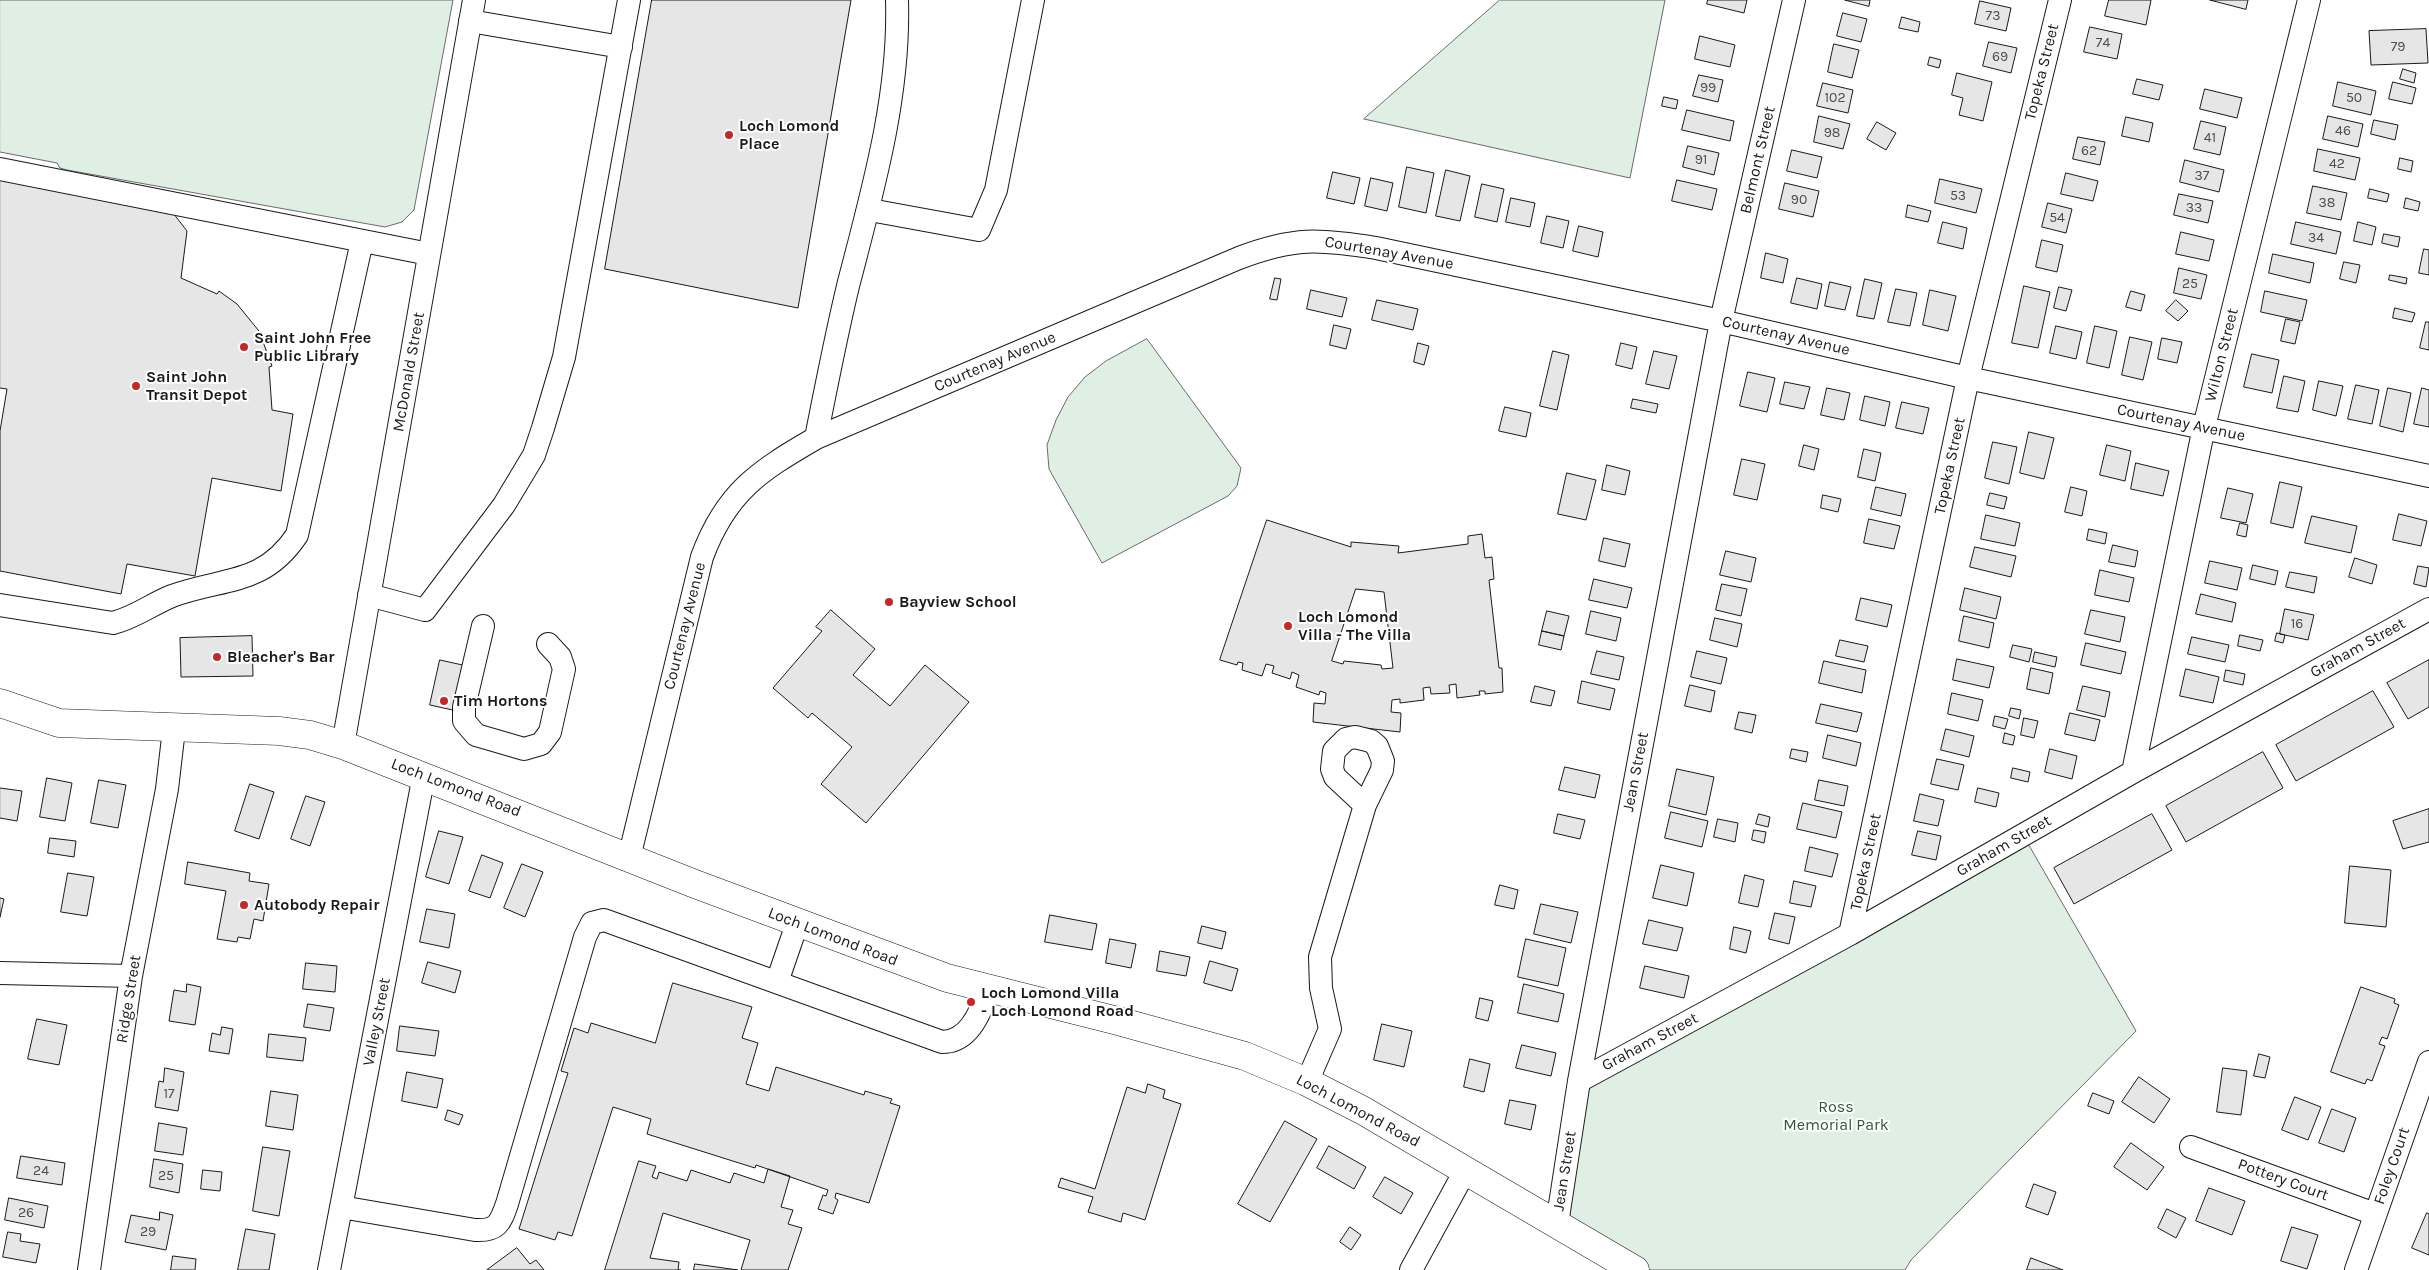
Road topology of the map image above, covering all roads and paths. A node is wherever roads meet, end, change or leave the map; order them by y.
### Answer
1 (629, 0) edge
2 (897, 0) edge
3 (1033, 0) edge
4 (1794, 0) edge
5 (2060, 0) edge
6 (2309, 0) edge
7 (472, 10) edge
8 (620, 47) junction
9 (0, 169) edge
10 (870, 210) junction
11 (362, 241) junction
12 (429, 254) junction
13 (1722, 321) junction
14 (1968, 378) junction
15 (2204, 427) junction
16 (816, 438) junction
17 (2429, 476) edge
18 (369, 595) junction
19 (0, 605) edge
20 (2429, 609) edge
21 (483, 626) dead end
22 (548, 644) dead end
23 (0, 703) edge
24 (174, 729) junction
25 (343, 744) junction
26 (2133, 772) junction
27 (424, 775) junction
28 (1365, 805) dead end
29 (629, 858) junction
30 (797, 924) junction
31 (1850, 934) junction
32 (0, 973) edge
33 (132, 976) junction
34 (777, 982) junction
35 (988, 988) junction
36 (2429, 1062) edge
37 (1579, 1081) junction
38 (1307, 1082) junction
39 (2191, 1147) dead end
40 (1465, 1171) junction
41 (341, 1207) junction
42 (2375, 1214) junction
43 (1557, 1224) junction
44 (89, 1270) edge
45 (329, 1270) edge
46 (1411, 1270) edge
47 (1635, 1270) edge
48 (2356, 1270) edge

1 - 8 street
2 - 10 street
3 - 10 street
4 - 13 street, Belmont Street
5 - 14 street, Topeka Street
6 - 15 street, Wilton Street
7 - 8 street
7 - 12 street, McDonald Street
8 - 18 street
9 - 11 street
10 - 16 street
11 - 12 street
11 - 19 street
12 - 18 street, McDonald Street
13 - 14 street, Courtenay Avenue
13 - 16 street, Courtenay Avenue
13 - 37 street, Jean Street
14 - 15 street, Courtenay Avenue
14 - 31 street, Topeka Street
15 - 17 street, Courtenay Avenue
15 - 26 street, Wilton Street
16 - 29 street, Courtenay Avenue
18 - 25 street, McDonald Street
20 - 26 street, Graham Street
21 - 22 street
23 - 24 main road, Loch Lomond Road
24 - 25 main road, Loch Lomond Road
24 - 33 street, Ridge Street
25 - 27 main road, Loch Lomond Road
26 - 31 street, Graham Street
27 - 29 main road, Loch Lomond Road
27 - 41 street, Valley Street
28 - 38 street
29 - 30 main road, Loch Lomond Road
30 - 34 street
30 - 35 main road, Loch Lomond Road
31 - 37 street, Graham Street
32 - 33 street
33 - 44 street, Ridge Street
34 - 35 street
34 - 41 street
35 - 38 main road, Loch Lomond Road
36 - 42 street, Foley Court
37 - 43 street, Jean Street
38 - 40 main road, Loch Lomond Road
39 - 42 street, Pottery Court
40 - 43 main road, Loch Lomond Road
40 - 46 street
41 - 45 street, Valley Street
42 - 48 street, Foley Court
43 - 47 main road, Loch Lomond Road

